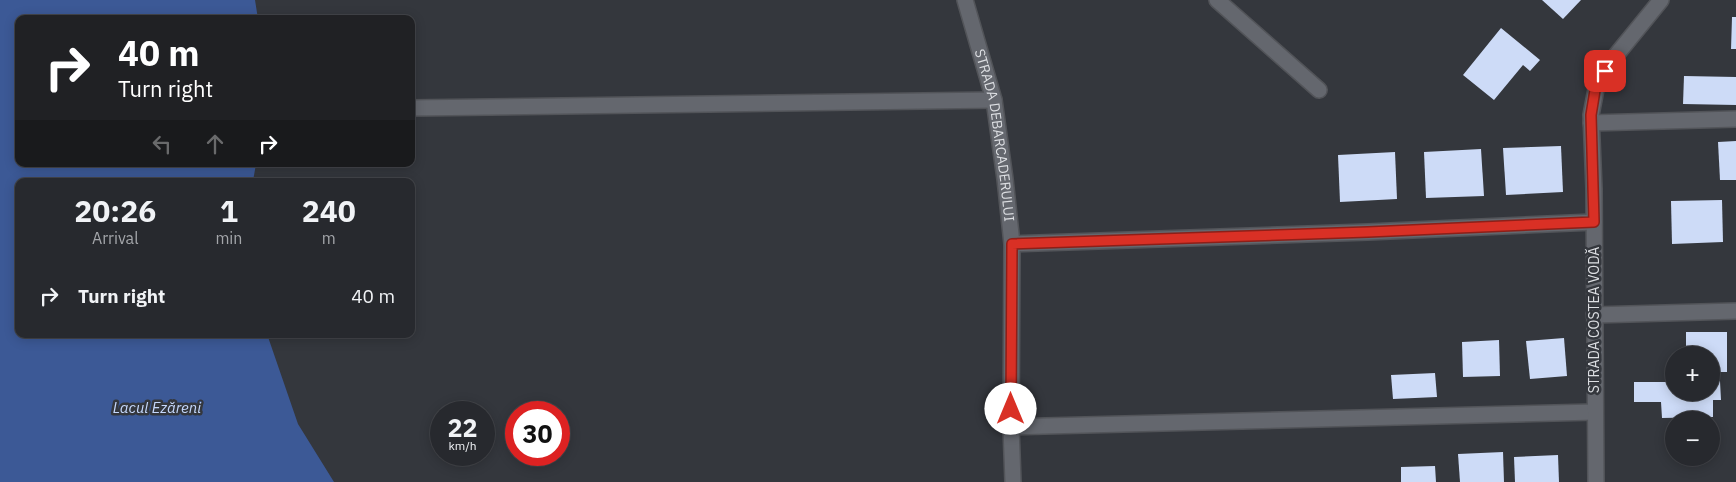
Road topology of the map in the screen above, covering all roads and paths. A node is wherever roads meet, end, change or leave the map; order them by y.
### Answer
1 (965, 0) edge
2 (1218, 0) edge
3 (1661, 0) edge
4 (1319, 90) dead end
5 (994, 100) junction
6 (415, 108) edge
7 (1736, 119) edge
8 (1591, 123) junction
9 (1594, 222) junction
10 (1012, 244) junction
11 (1736, 311) edge
12 (1594, 314) junction
13 (1595, 412) junction
14 (1011, 427) junction
15 (1013, 482) edge
16 (1596, 482) edge

1 - 5 street, STRADA DEBARCADERULUI
2 - 4 street
3 - 8 street, STRADA COSTEA VODĂ
5 - 6 street
5 - 10 street, STRADA DEBARCADERULUI
7 - 8 street
8 - 9 street, STRADA COSTEA VODĂ
9 - 10 street
9 - 12 street, STRADA COSTEA VODĂ
10 - 14 street, STRADA DEBARCADERULUI
11 - 12 street
12 - 13 street, STRADA COSTEA VODĂ
13 - 14 street
13 - 16 street, STRADA COSTEA VODĂ
14 - 15 street, STRADA DEBARCADERULUI

